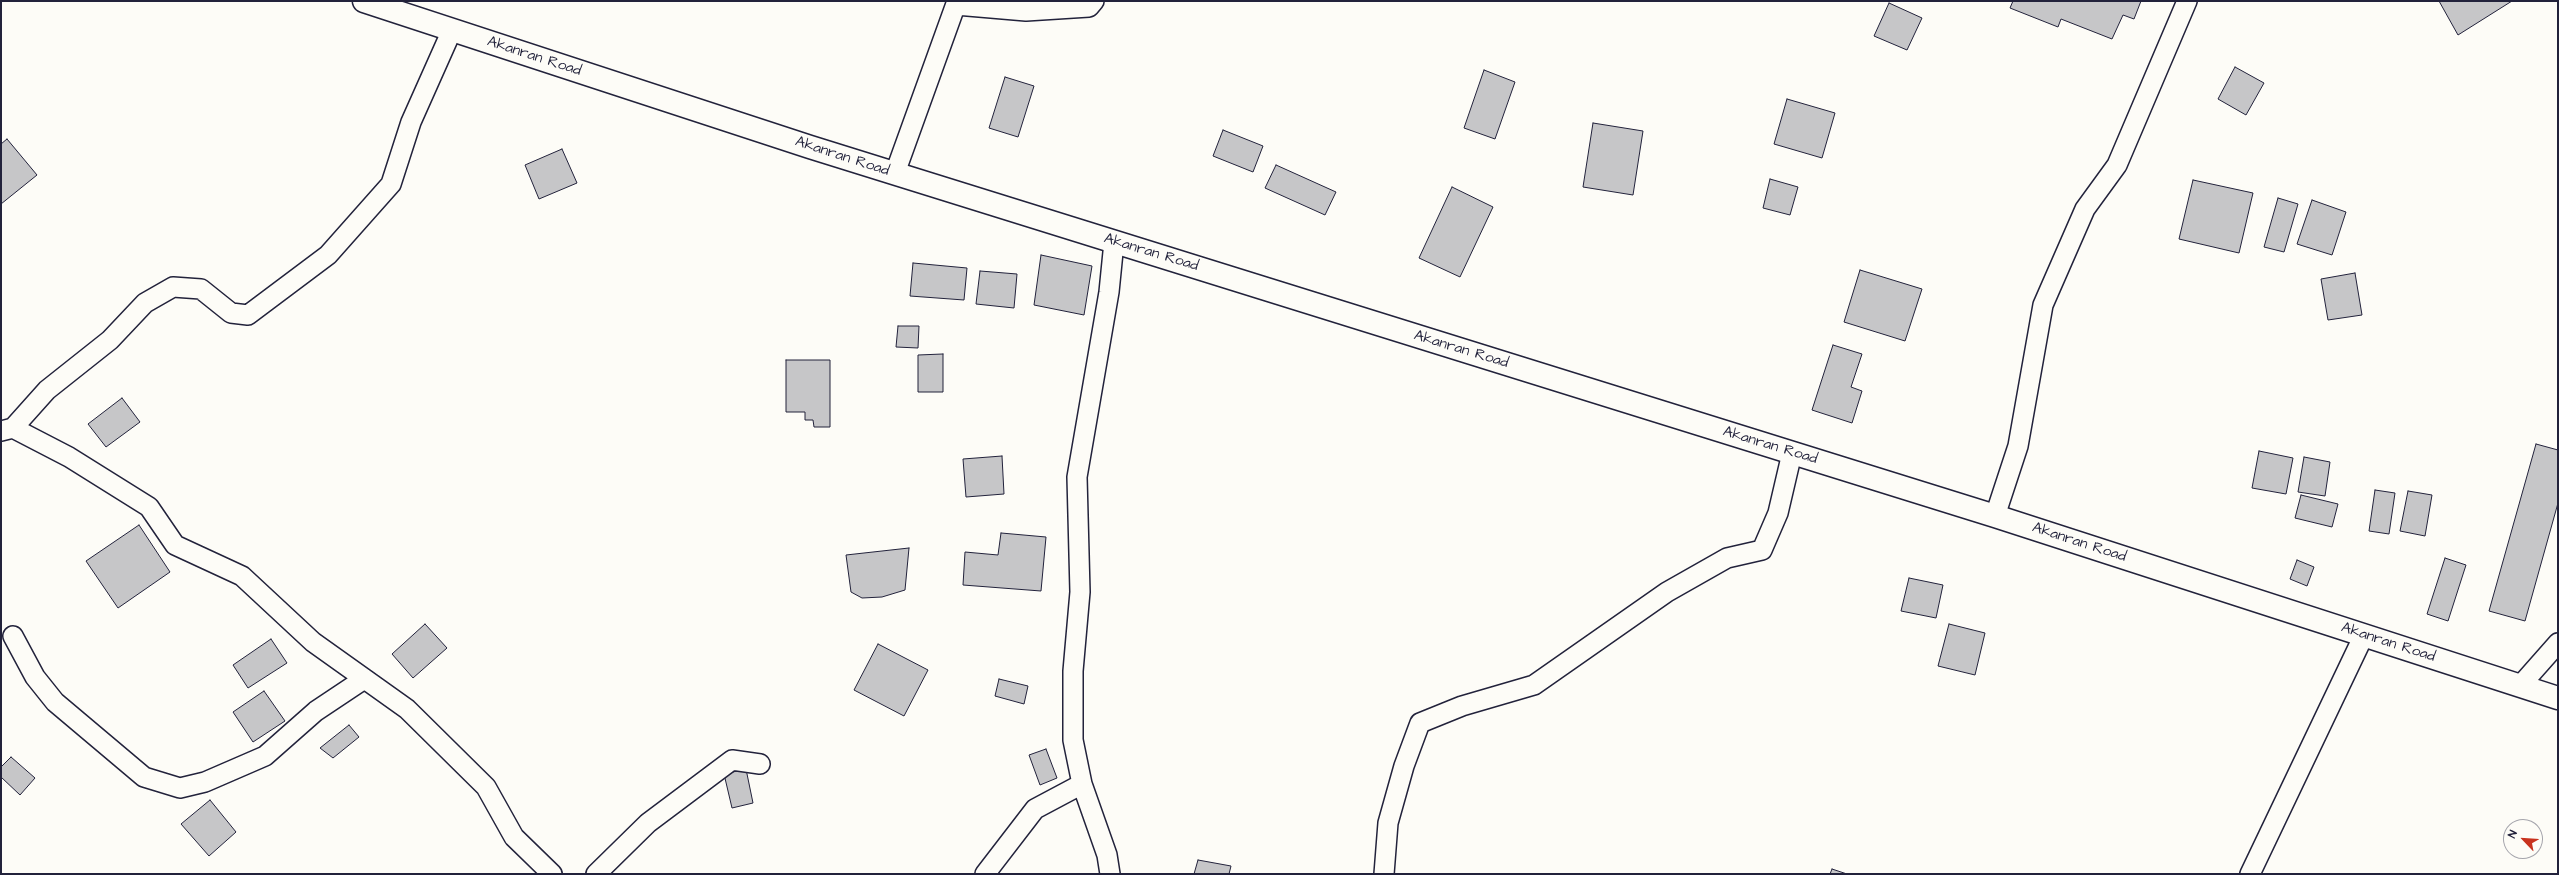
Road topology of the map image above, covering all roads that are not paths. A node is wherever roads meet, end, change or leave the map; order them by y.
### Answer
1 (364, 1) edge
2 (1094, 1) edge
3 (2187, 1) edge
4 (957, 3) edge
5 (452, 30) junction
6 (895, 173) junction
7 (1114, 242) junction
8 (7, 429) edge
9 (1792, 453) junction
10 (1995, 516) junction
11 (2364, 635) junction
12 (14, 636) dead end
13 (2558, 643) edge
14 (364, 679) junction
15 (2520, 686) junction
16 (2558, 698) edge
17 (760, 764) dead end
18 (1082, 784) junction
19 (552, 874) edge
20 (596, 874) edge
21 (985, 874) edge
22 (1110, 874) edge
23 (1384, 874) edge
24 (2250, 874) edge

1 - 5 main road, Akanran Road
2 - 4 street
3 - 10 street
4 - 6 street
5 - 6 main road, Akanran Road
5 - 8 street
6 - 7 main road, Akanran Road
7 - 9 main road, Akanran Road
7 - 18 street
8 - 14 street
9 - 10 main road, Akanran Road
9 - 23 street
10 - 11 main road, Akanran Road
11 - 15 main road, Akanran Road
11 - 24 street
12 - 14 street
13 - 15 street
14 - 19 street
15 - 16 main road, Akanran Road
17 - 20 street
18 - 21 street
18 - 22 street

